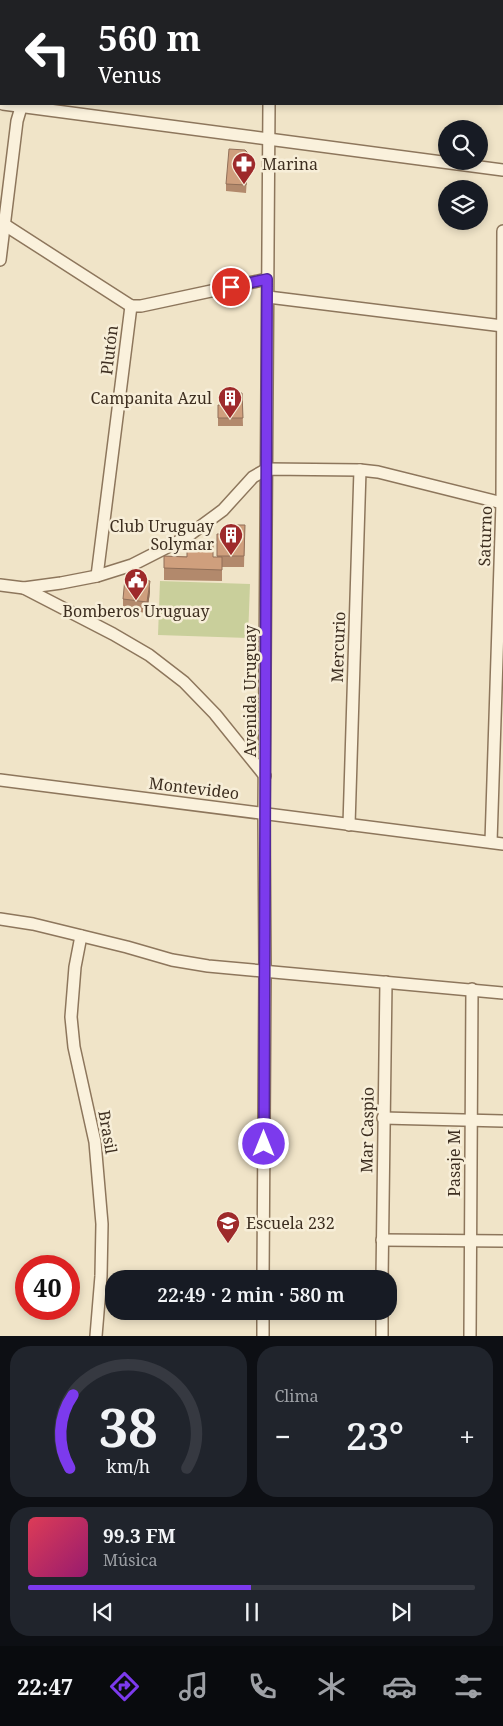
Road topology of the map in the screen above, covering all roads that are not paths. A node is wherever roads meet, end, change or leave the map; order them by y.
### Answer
1 (21, 105) edge
2 (269, 105) edge
3 (268, 138) junction
4 (503, 170) edge
5 (5, 225) junction
6 (503, 231) edge
7 (0, 260) edge
8 (267, 279) junction
9 (268, 297) junction
10 (131, 306) junction
11 (503, 326) edge
12 (267, 469) junction
13 (360, 470) junction
14 (502, 503) edge
15 (97, 576) junction
16 (0, 585) edge
17 (24, 588) junction
18 (265, 776) junction
19 (0, 780) edge
20 (264, 814) junction
21 (349, 825) junction
22 (491, 842) junction
23 (503, 844) edge
24 (0, 918) edge
25 (80, 936) junction
26 (265, 971) junction
27 (386, 982) junction
28 (472, 989) junction
29 (503, 993) edge
30 (383, 1118) junction
31 (471, 1118) junction
32 (503, 1120) edge
33 (470, 1239) junction
34 (382, 1240) junction
35 (503, 1240) edge
36 (263, 1270) edge
37 (382, 1270) edge
38 (263, 1320) edge
39 (382, 1320) edge
40 (96, 1336) edge
41 (263, 1336) edge
42 (382, 1336) edge
43 (470, 1336) edge

1 - 3 street
1 - 5 street
2 - 3 street, Avenida Uruguay
3 - 4 street
3 - 8 street, Avenida Uruguay
5 - 7 street
5 - 10 street, Plutón
6 - 11 street, Saturno
8 - 9 street, Avenida Uruguay
8 - 10 street
9 - 11 street
9 - 12 street, Avenida Uruguay
10 - 15 street, Plutón
11 - 14 street, Saturno
12 - 13 street
12 - 15 street
12 - 18 street, Avenida Uruguay
13 - 14 street
13 - 21 street, Mercurio
14 - 22 street, Saturno
15 - 17 street
16 - 17 street
17 - 18 street
18 - 20 street, Avenida Uruguay
19 - 20 street, Montevideo
20 - 21 street, Montevideo
20 - 26 street, Avenida Uruguay
21 - 22 street, Montevideo
22 - 23 street, Montevideo
24 - 25 street
25 - 26 street
25 - 40 street, Brasil
26 - 27 street
26 - 36 street, Avenida Uruguay
27 - 28 street
27 - 30 street, Mar Caspio
28 - 29 street
28 - 31 street, Pasaje M
30 - 31 street
30 - 34 street, Mar Caspio
31 - 32 street
31 - 33 street, Pasaje M
33 - 34 street
33 - 35 street
33 - 43 street, Pasaje M
34 - 37 street, Mar Caspio
38 - 41 street
39 - 42 street

